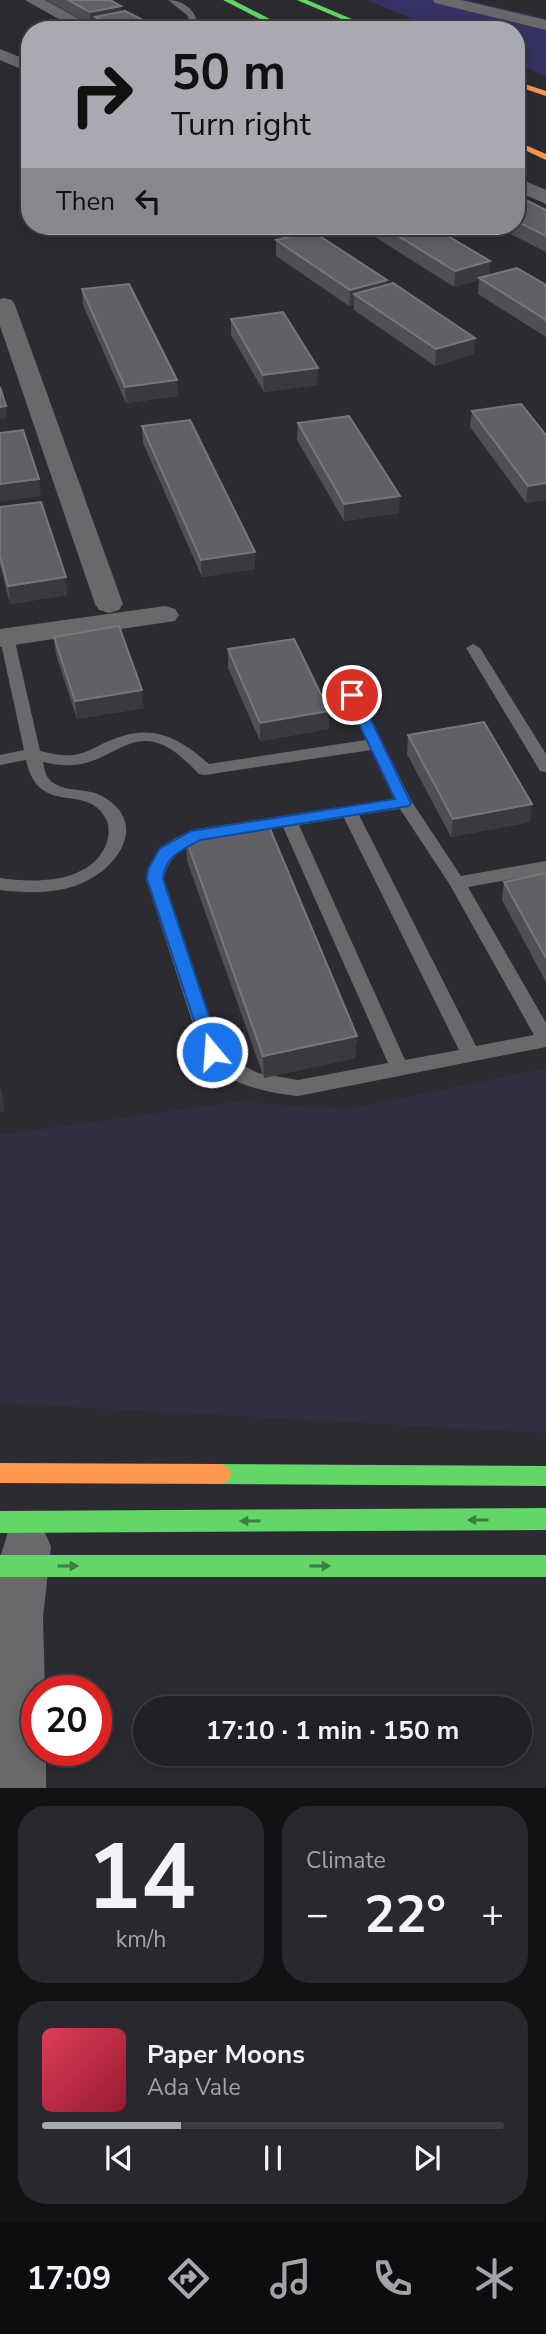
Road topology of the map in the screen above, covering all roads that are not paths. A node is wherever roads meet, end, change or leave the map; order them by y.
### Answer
1 (33, 0) edge
2 (172, 0) edge
3 (227, 0) edge
4 (253, 0) edge
5 (301, 0) edge
6 (441, 0) edge
7 (71, 21) edge
8 (194, 21) edge
9 (278, 21) edge
10 (284, 21) edge
11 (352, 21) edge
12 (546, 24) edge
13 (20, 43) dead end
14 (0, 47) edge
15 (0, 54) edge
16 (21, 64) edge
17 (525, 86) edge
18 (546, 94) edge
19 (525, 132) edge
20 (546, 142) edge
21 (525, 148) edge
22 (546, 158) edge
23 (525, 188) edge
24 (546, 198) edge
25 (4, 305) dead end
26 (109, 604) dead end
27 (165, 615) dead end
28 (3, 638) edge
29 (473, 648) dead end
30 (341, 671) dead end
31 (376, 744) junction
32 (33, 755) junction
33 (0, 760) edge
34 (546, 767) edge
35 (404, 803) junction
36 (348, 810) junction
37 (289, 819) junction
38 (546, 867) edge
39 (457, 883) junction
40 (0, 884) edge
41 (546, 1040) edge
42 (471, 1055) junction
43 (400, 1069) junction
44 (17, 1473) edge
45 (546, 1476) edge
46 (546, 1519) edge
47 (0, 1522) edge
48 (0, 1566) edge
49 (546, 1566) edge
50 (19, 1788) edge

1 - 7 street
2 - 8 lane
3 - 9 main road
4 - 10 main road
5 - 11 main road
6 - 12 street
13 - 14 street
15 - 16 street
17 - 18 main road
19 - 20 main road
21 - 22 main road
23 - 24 street
25 - 26 street
27 - 28 street
28 - 32 lane
29 - 34 lane
30 - 31 lane
31 - 32 lane
31 - 35 lane
32 - 33 lane
32 - 40 lane
35 - 36 lane
35 - 39 lane
36 - 37 lane
36 - 42 lane
37 - 43 lane
37 - 43 lane
38 - 39 lane
39 - 41 lane
41 - 42 lane
42 - 43 lane
44 - 45 main road
44 - 50 street
46 -> 47 main road, bridge
48 -> 49 main road, bridge

